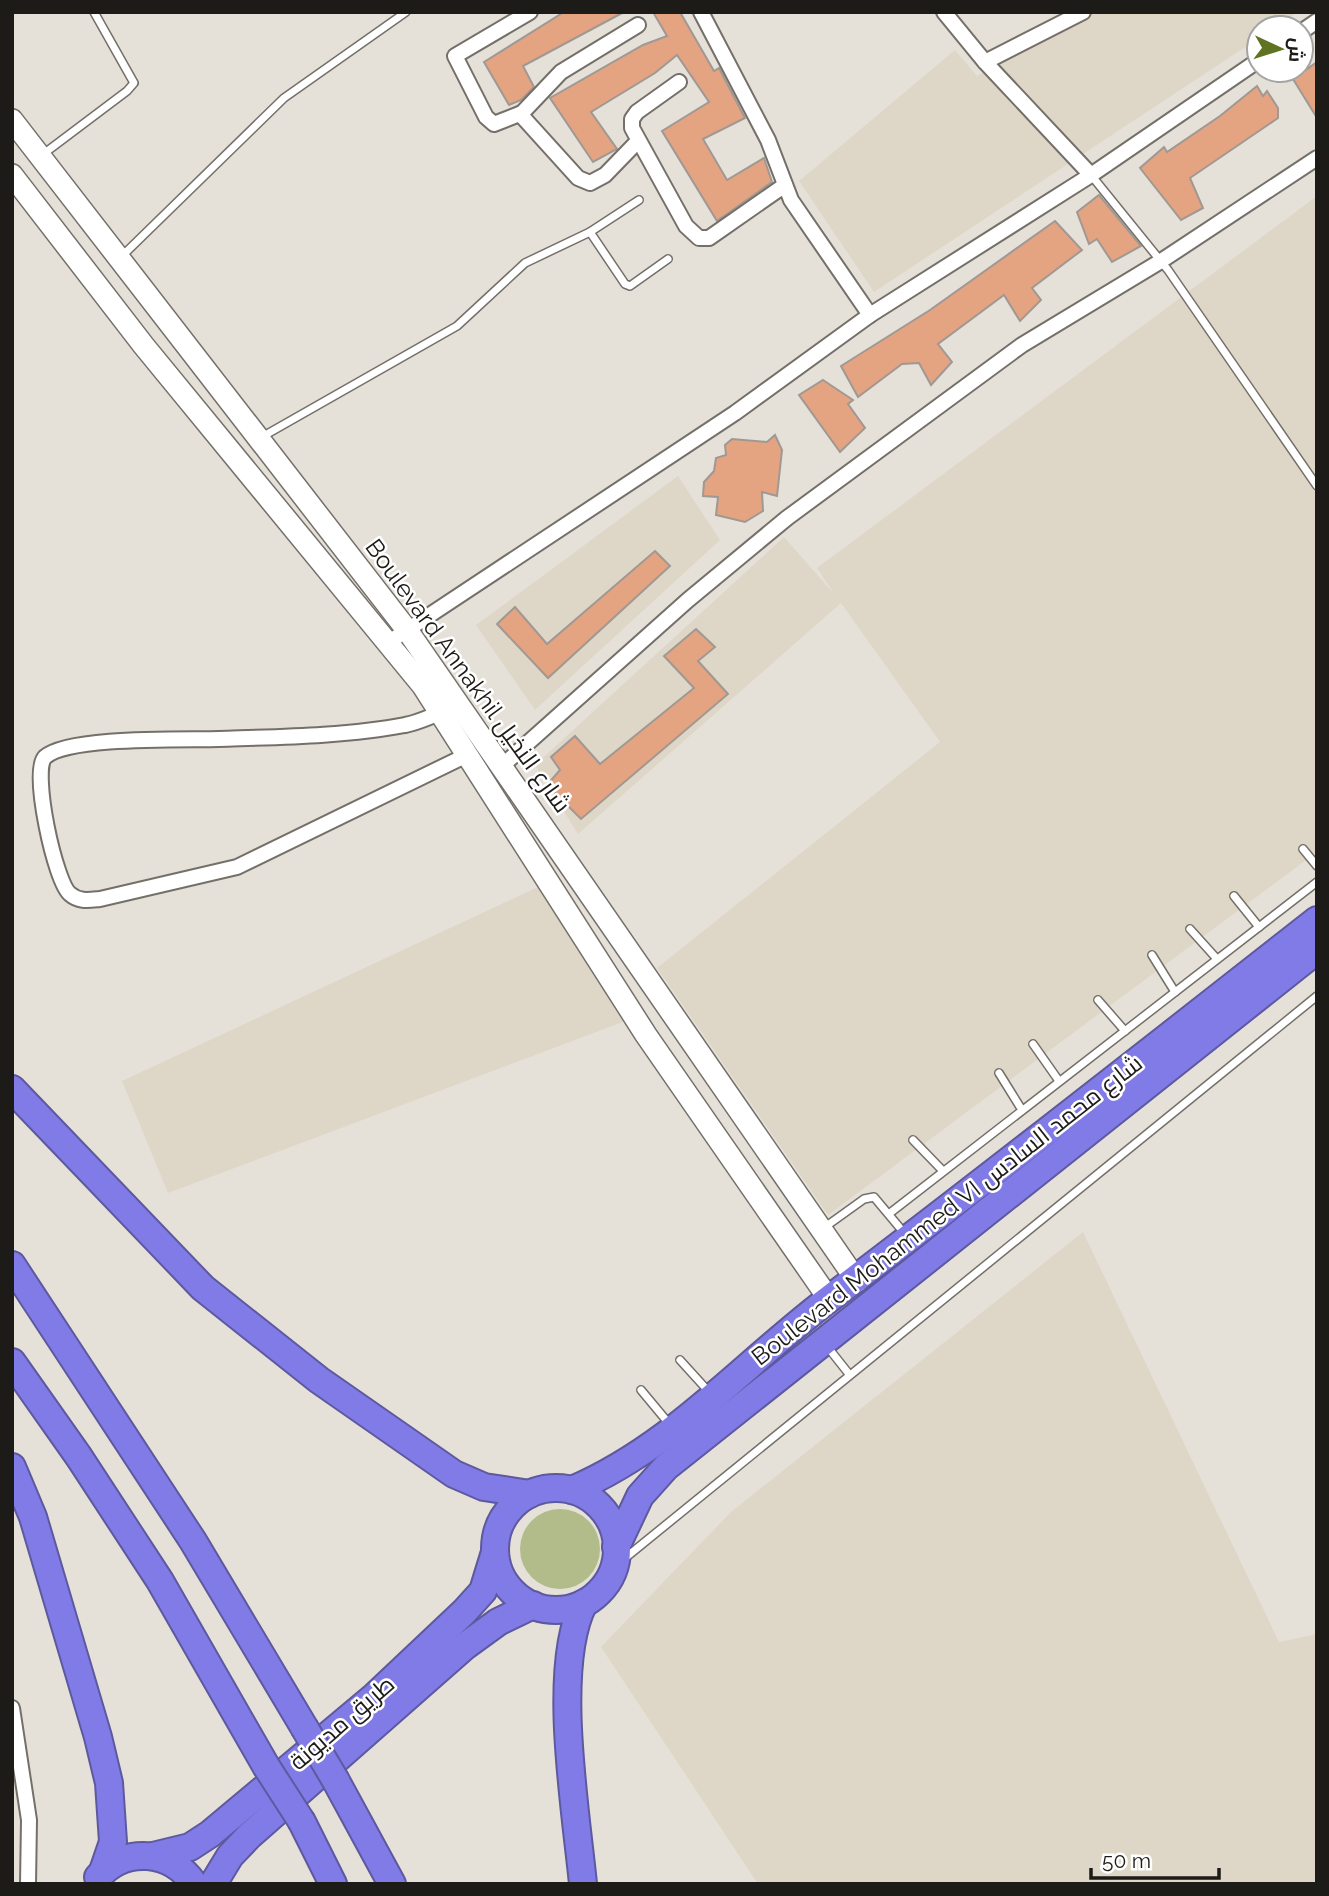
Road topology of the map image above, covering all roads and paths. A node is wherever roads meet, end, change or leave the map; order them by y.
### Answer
1 (94, 12) edge
2 (406, 12) edge
3 (530, 12) edge
4 (701, 12) edge
5 (944, 12) edge
6 (1083, 12) edge
7 (638, 24) dead end
8 (985, 62) junction
9 (1245, 70) edge
10 (679, 82) dead end
11 (520, 114) junction
12 (12, 120) edge
13 (638, 142) junction
14 (40, 156) junction
15 (1317, 159) edge
16 (1091, 174) junction
17 (12, 175) edge
18 (785, 185) junction
19 (639, 200) dead end
20 (590, 232) junction
21 (120, 258) junction
22 (668, 259) dead end
23 (1161, 261) junction
24 (870, 315) junction
25 (259, 439) junction
26 (1317, 486) edge
27 (407, 629) junction
28 (389, 642) junction
29 (440, 713) junction
30 (467, 755) junction
31 (502, 766) junction
32 (1303, 849) dead end
33 (1317, 866) edge
34 (1317, 882) edge
35 (1234, 895) dead end
36 (1317, 920) edge
37 (1259, 927) junction
38 (1190, 929) dead end
39 (1317, 950) edge
40 (1152, 955) dead end
41 (1217, 959) junction
42 (1175, 992) junction
43 (1317, 996) edge
44 (1098, 1000) dead end
45 (1125, 1031) junction
46 (1033, 1044) dead end
47 (999, 1073) dead end
48 (1059, 1081) junction
49 (12, 1088) edge
50 (1022, 1110) junction
51 (913, 1140) dead end
52 (943, 1171) junction
53 (890, 1213) junction
54 (822, 1230) junction
55 (909, 1239) junction
56 (12, 1265) edge
57 (857, 1280) junction
58 (830, 1299) junction
59 (823, 1342) junction
60 (680, 1360) dead end
61 (12, 1362) edge
62 (849, 1374) junction
63 (641, 1390) dead end
64 (713, 1396) junction
65 (673, 1429) junction
66 (12, 1467) edge
67 (572, 1490) junction
68 (530, 1494) junction
69 (495, 1552) junction
70 (615, 1557) junction
71 (584, 1602) junction
72 (533, 1605) junction
73 (12, 1708) edge
74 (153, 1856) junction
75 (98, 1877) edge
76 (28, 1884) edge
77 (194, 1884) edge
78 (213, 1884) edge
79 (333, 1884) edge
80 (392, 1884) edge
81 (583, 1884) edge

1 - 14 lane
2 - 21 lane
3 - 11 street
4 - 18 street
5 - 8 street
6 - 8 street
7 - 11 street
8 - 16 street
9 - 16 street
10 - 13 street
11 - 13 street
12 - 14 street, Boulevard Annakhil شارع النخيل
13 - 18 street
14 - 21 street, Boulevard Annakhil شارع النخيل
15 - 23 street
16 - 23 lane
16 - 24 street
17 - 28 street, Boulevard Annakhil شارع النخيل
18 - 24 street
19 - 20 lane
20 - 22 lane
20 - 25 lane
21 - 25 street, Boulevard Annakhil شارع النخيل
23 - 26 lane
23 - 31 street
24 - 27 street
25 - 27 street, Boulevard Annakhil شارع النخيل
27 - 28 street
27 - 31 street, Boulevard Annakhil شارع النخيل
28 - 29 street, Boulevard Annakhil شارع النخيل
29 - 30 street, Boulevard Annakhil شارع النخيل
29 - 30 street
30 - 58 street, Boulevard Annakhil شارع النخيل
31 - 54 street, Boulevard Annakhil شارع النخيل
32 - 33 lane
34 - 37 lane
35 - 37 lane
36 - 55 highway, Boulevard Mohammed VI شارع محمد السادس
37 - 41 lane
38 - 41 lane
39 - 59 highway, Boulevard Mohammed VI شارع محمد السادس
40 - 42 lane
41 - 42 lane
42 - 45 lane
43 - 62 lane
44 - 45 lane
45 - 48 lane
46 - 48 lane
47 - 50 lane
48 - 50 lane
49 - 68 highway
50 - 52 lane
51 - 52 lane
52 - 53 lane
53 - 54 lane
53 - 55 lane
54 - 57 street, Boulevard Annakhil شارع النخيل
55 - 57 highway, Boulevard Mohammed VI شارع محمد السادس
56 - 80 highway, bridge
57 - 58 highway, Boulevard Mohammed VI شارع محمد السادس
58 - 64 highway, Boulevard Mohammed VI شارع محمد السادس
59 - 62 lane
59 - 70 highway, Boulevard Mohammed VI شارع محمد السادس
60 - 64 lane
61 - 79 highway, bridge
62 - 70 lane
63 - 65 lane
64 - 65 highway, Boulevard Mohammed VI شارع محمد السادس
65 - 67 highway, Boulevard Mohammed VI شارع محمد السادس
66 - 75 highway
67 - 68 highway
67 - 70 highway
68 - 69 highway
69 - 72 highway
69 - 74 highway, طريق مديونة
70 - 71 highway
71 - 72 highway
71 - 81 highway
72 - 78 highway, طريق مديونة
73 - 76 street
74 - 75 highway, طريق مديونة
74 - 77 highway

